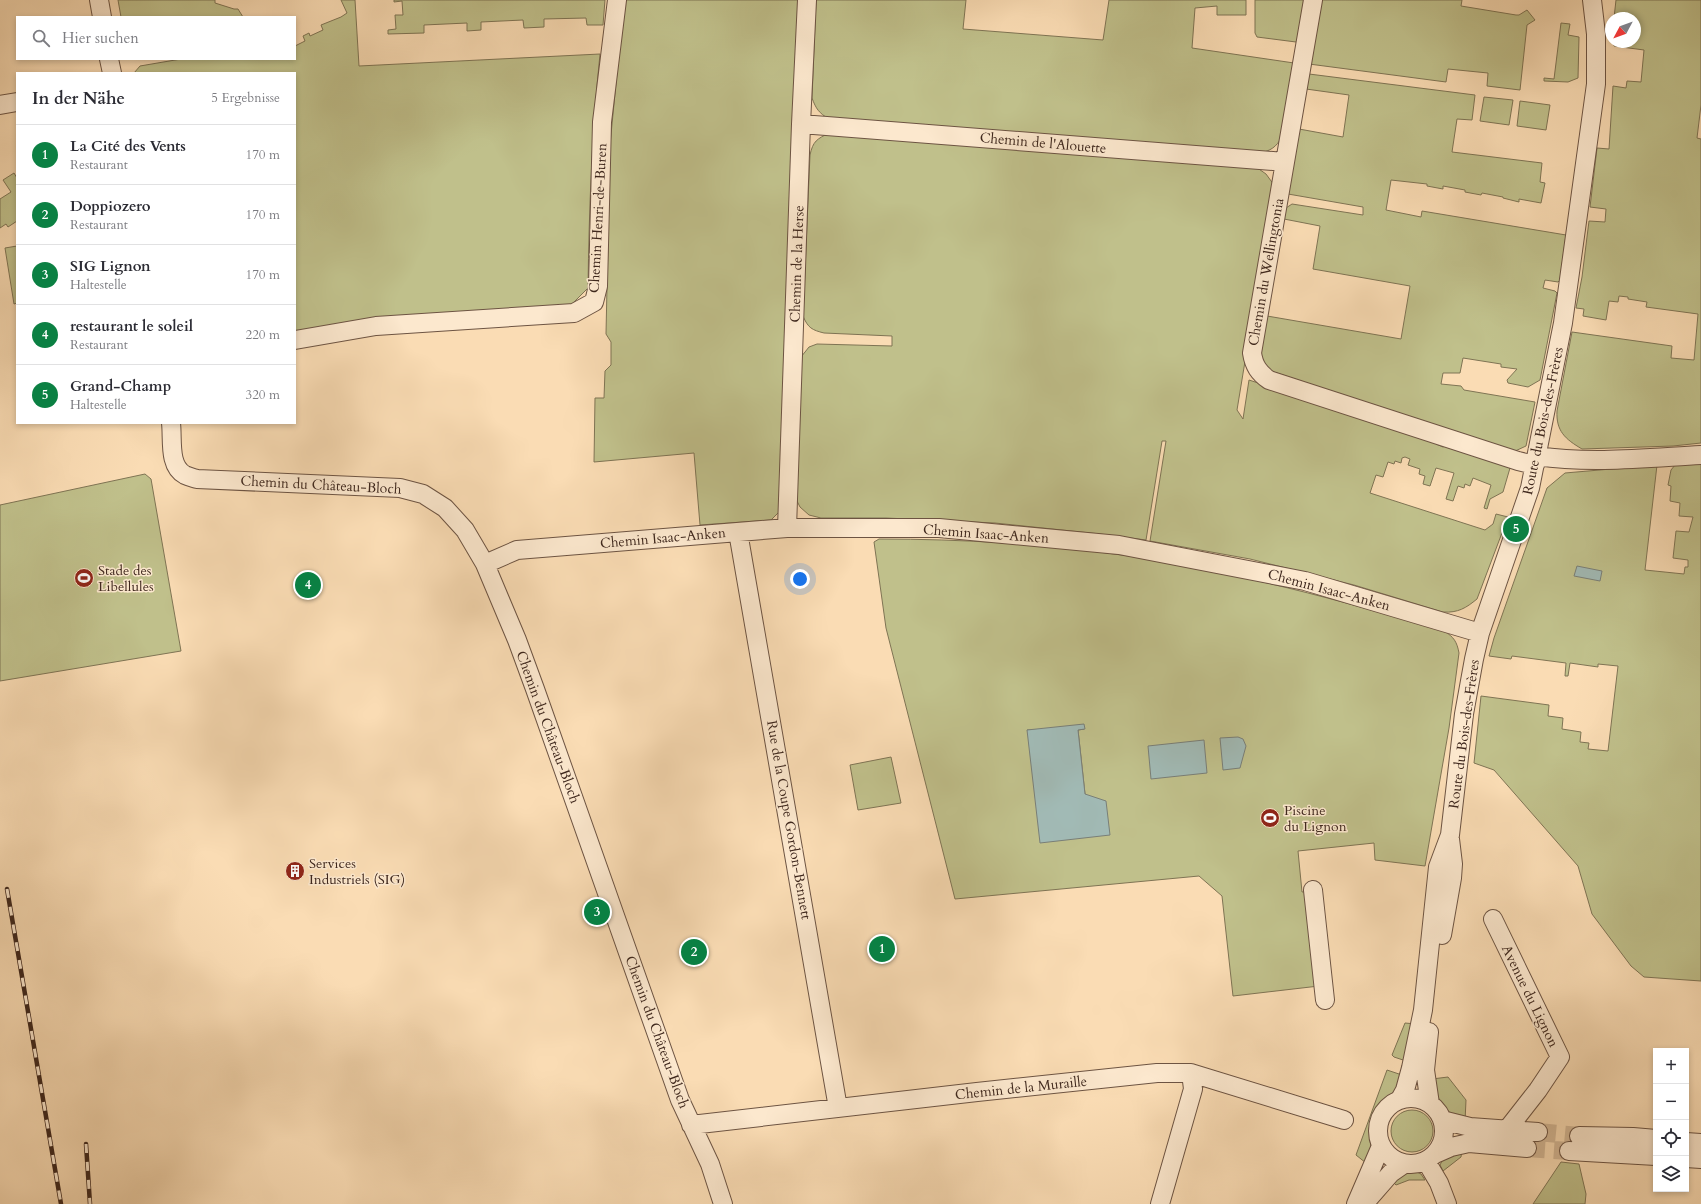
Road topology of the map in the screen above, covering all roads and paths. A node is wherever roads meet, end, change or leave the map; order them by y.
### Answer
1 (99, 0) edge
2 (617, 0) edge
3 (807, 0) edge
4 (1313, 0) edge
5 (1592, 0) edge
6 (1601, 0) edge
7 (102, 16) edge
8 (1595, 18) junction
9 (109, 60) edge
10 (112, 72) edge
11 (16, 102) edge
12 (0, 105) edge
13 (801, 124) junction
14 (1285, 162) junction
15 (296, 340) edge
16 (171, 424) edge
17 (1701, 455) edge
18 (1536, 460) junction
19 (787, 528) junction
20 (738, 532) junction
21 (485, 564) junction
22 (1480, 633) junction
23 (1450, 835) junction
24 (1313, 890) dead end
25 (1493, 919) dead end
26 (1325, 1000) dead end
27 (1191, 1073) junction
28 (1400, 1099) junction
29 (1430, 1104) junction
30 (838, 1108) junction
31 (1344, 1120) dead end
32 (1442, 1120) junction
33 (691, 1125) junction
34 (1508, 1130) junction
35 (1538, 1132) tunnel mouth
36 (1579, 1136) tunnel mouth
37 (1653, 1139) edge
38 (1689, 1142) edge
39 (1701, 1143) edge
40 (1495, 1145) junction
41 (1381, 1146) junction
42 (1527, 1148) tunnel mouth
43 (1569, 1151) tunnel mouth
44 (1653, 1156) edge
45 (1430, 1157) junction
46 (1689, 1158) edge
47 (1701, 1159) edge
48 (1404, 1164) junction
49 (723, 1204) edge
50 (1160, 1204) edge
51 (1356, 1204) edge
52 (1364, 1204) edge
53 (1447, 1204) edge

1 - 7 street
2 - 15 street, Chemin Henri-de-Buren
3 - 13 street, Chemin de la Herse
4 - 14 street, Chemin du Wellingtonia
5 - 8 street, Route du Bois-des-Frères
6 - 8 street
8 - 18 street, Route du Bois-des-Frères
9 - 10 street
11 - 12 street
13 - 14 street, Chemin de l'Alouette
13 - 19 street, Chemin de la Herse
14 - 18 street, Chemin du Wellingtonia
16 - 21 street, Chemin du Château-Bloch
17 - 18 street, Chemin du Wellingtonia
18 - 22 street, Route du Bois-des-Frères
19 - 20 street, Chemin Isaac-Anken
19 - 22 street, Chemin Isaac-Anken
20 - 21 street, Chemin Isaac-Anken
20 - 30 street, Rue de la Coupe Gordon-Bennett
21 - 33 street, Chemin du Château-Bloch
22 - 23 street, Route du Bois-des-Frères
23 - 28 street, Route du Bois-des-Frères
23 - 29 street, Route du Bois-des-Frères
24 - 26 street
25 - 34 street, Avenue du Lignon
27 - 30 street, Chemin de la Muraille
27 - 31 street, Chemin de la Muraille
27 - 50 street
28 - 29 street
28 - 41 street
29 - 32 street
30 - 33 street, Chemin de la Muraille
32 - 34 street
32 - 45 street
33 - 49 street, Chemin du Château-Bloch
34 - 35 street
34 - 40 street, Avenue du Lignon
36 - 37 street
38 - 39 street
40 - 42 street
40 - 45 street
41 - 48 street
41 - 51 street
43 - 44 street
45 - 48 street
45 - 53 street
46 - 47 street
48 - 52 street

